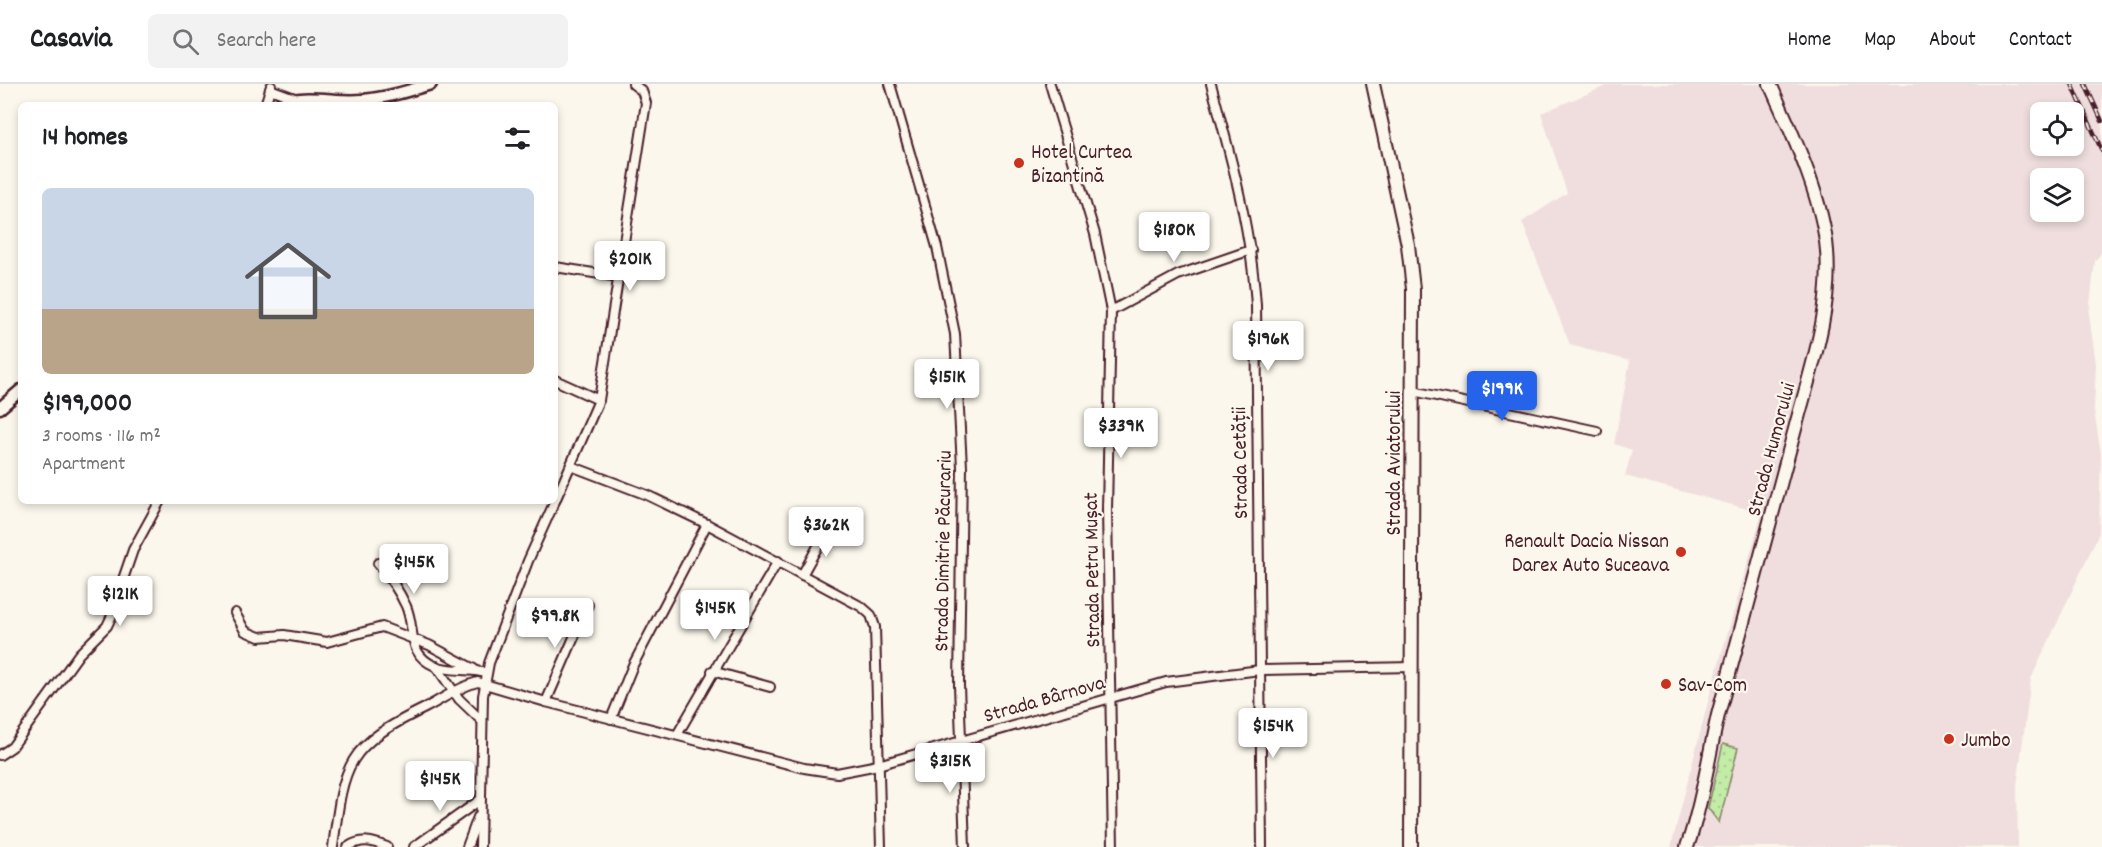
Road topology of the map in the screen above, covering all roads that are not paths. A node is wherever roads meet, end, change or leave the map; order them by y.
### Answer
1 (431, 84) edge
2 (635, 84) edge
3 (890, 84) edge
4 (1050, 84) edge
5 (1211, 84) edge
6 (1373, 84) edge
7 (1764, 84) edge
8 (1770, 84) edge
9 (271, 86) edge
10 (298, 99) junction
11 (266, 102) edge
12 (288, 102) edge
13 (1798, 153) junction
14 (1251, 250) junction
15 (558, 267) edge
16 (619, 277) junction
17 (1112, 311) junction
18 (558, 381) edge
19 (1413, 391) junction
20 (18, 393) edge
21 (599, 400) junction
22 (0, 408) edge
23 (1597, 431) dead end
24 (571, 466) junction
25 (558, 493) edge
26 (158, 504) edge
27 (553, 504) edge
28 (706, 524) junction
29 (827, 530) dead end
30 (778, 561) junction
31 (378, 563) dead end
32 (802, 574) junction
33 (588, 605) dead end
34 (235, 613) dead end
35 (411, 637) junction
36 (436, 666) junction
37 (1413, 667) junction
38 (474, 669) junction
39 (1260, 670) junction
40 (712, 671) junction
41 (486, 673) junction
42 (484, 682) junction
43 (770, 687) dead end
44 (454, 693) junction
45 (1112, 697) junction
46 (546, 702) junction
47 (611, 718) junction
48 (482, 721) junction
49 (677, 735) junction
50 (961, 741) junction
51 (1709, 754) junction
52 (1, 757) edge
53 (878, 765) junction
54 (480, 800) junction
55 (479, 813) junction
56 (333, 847) edge
57 (348, 847) edge
58 (387, 847) edge
59 (414, 847) edge
60 (467, 847) edge
61 (480, 847) edge
62 (881, 847) edge
63 (965, 847) edge
64 (1113, 847) edge
65 (1262, 847) edge
66 (1411, 847) edge
67 (1680, 847) edge
68 (1687, 847) edge

1 - 10 main road
2 - 16 street
3 - 50 street, Strada Dimitrie Păcurariu
4 - 17 street, Strada Petru Mușat
5 - 14 street, Strada Cetății
6 - 19 main road, Strada Aviatorului
7 - 13 main road, Strada Humorului
8 - 13 main road, Strada Humorului
9 - 10 street
9 - 11 street
10 - 12 main road
13 - 51 main road, Strada Humorului
14 - 17 street
14 - 39 street, Strada Cetății
15 - 16 street
16 - 21 street
17 - 45 street, Strada Petru Mușat
18 - 21 street
19 - 23 street
19 - 37 main road, Strada Aviatorului
20 - 22 main road
21 - 24 street
24 - 25 street
24 - 28 street
26 - 52 street
27 - 41 street
28 - 30 street
28 - 47 street
29 - 32 street
30 - 32 street
30 - 40 street
31 - 35 street
32 - 53 street
33 - 46 street
34 - 35 street
35 - 36 street
35 - 38 street
36 - 38 street
36 - 44 street
37 - 39 street, Strada Bârnova
37 - 66 main road, Strada Aviatorului
38 - 41 street
39 - 45 street, Strada Bârnova
39 - 65 street, Strada Cetății
40 - 43 street
40 - 49 street
41 - 42 street
42 - 44 street
42 - 46 street, Strada Bârnova
42 - 48 street
44 - 48 street
44 - 56 street
45 - 50 street, Strada Bârnova
45 - 64 street, Strada Petru Mușat
46 - 47 street, Strada Bârnova
47 - 49 street, Strada Bârnova
48 - 54 street
49 - 53 street, Strada Bârnova
50 - 53 street, Strada Bârnova
50 - 63 street, Strada Dimitrie Păcurariu
51 - 67 main road, Strada Humorului
51 - 68 main road, Strada Humorului
53 - 62 street
54 - 55 street
54 - 59 street
55 - 60 street
55 - 61 street
57 - 58 street

